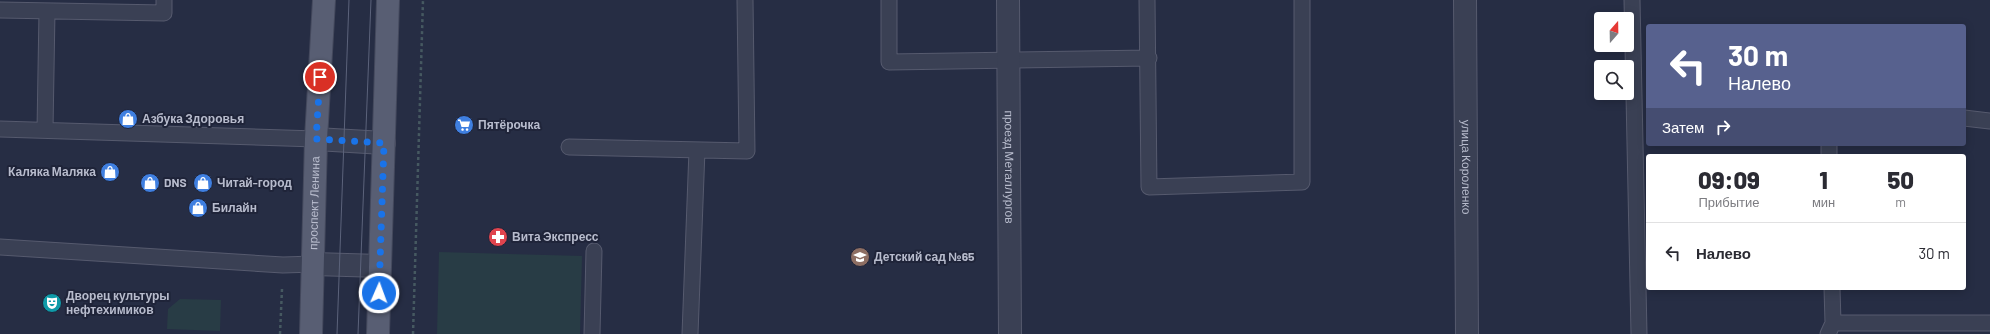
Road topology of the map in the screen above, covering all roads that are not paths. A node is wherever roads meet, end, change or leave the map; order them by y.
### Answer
1 (164, 0) edge
2 (324, 0) edge
3 (388, 0) edge
4 (745, 0) edge
5 (889, 0) edge
6 (1008, 0) edge
7 (1148, 0) edge
8 (1302, 0) edge
9 (1465, 0) edge
10 (1632, 0) edge
11 (0, 10) edge
12 (47, 11) junction
13 (1149, 58) junction
14 (1009, 60) junction
15 (1966, 118) edge
16 (1990, 121) edge
17 (0, 129) edge
18 (45, 130) junction
19 (316, 139) junction
20 (384, 143) junction
21 (569, 147) dead end
22 (697, 150) junction
23 (0, 247) edge
24 (594, 251) dead end
25 (314, 264) junction
26 (380, 266) junction
27 (1832, 290) edge
28 (1990, 322) edge
29 (1830, 329) edge
30 (311, 334) edge
31 (378, 334) edge
32 (592, 334) edge
33 (690, 334) edge
34 (1010, 334) edge
35 (1467, 334) edge
36 (1639, 334) edge

1 - 12 lane
2 - 19 main road, проспект Ленина
3 - 20 main road
4 - 22 lane
5 - 14 lane
6 - 14 street, проезд Металлургов
7 - 13 lane
8 - 13 lane
9 - 35 street, улица Короленко
10 - 36 lane
11 - 12 lane
12 - 18 lane
13 - 14 lane
14 - 34 street, проезд Металлургов
15 - 16 lane
17 - 18 lane
18 - 19 lane
19 - 20 street
19 - 25 main road, проспект Ленина
20 - 26 main road
21 - 22 lane
22 - 33 lane
23 - 25 lane
24 - 32 lane
25 - 26 street
25 - 30 main road, проспект Ленина
26 - 31 main road
27 - 29 lane
28 - 29 lane

